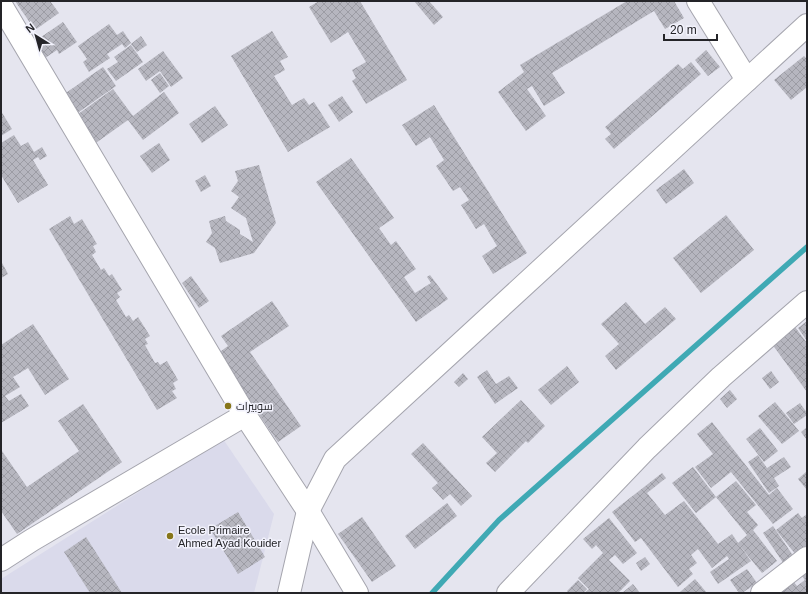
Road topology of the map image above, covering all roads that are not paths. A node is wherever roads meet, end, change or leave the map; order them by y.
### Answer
1 (698, 1) edge
2 (2, 9) edge
3 (807, 25) edge
4 (747, 80) junction
5 (807, 302) edge
6 (246, 415) junction
7 (308, 512) junction
8 (3, 554) edge
9 (807, 558) edge
10 (289, 593) edge
11 (357, 593) edge
12 (508, 593) edge
13 (762, 593) edge

1 - 4 street
2 - 6 street
3 - 4 street
4 - 7 street
5 - 12 street
6 - 7 street
6 - 8 street
7 - 10 street
7 - 11 street
9 - 13 street

